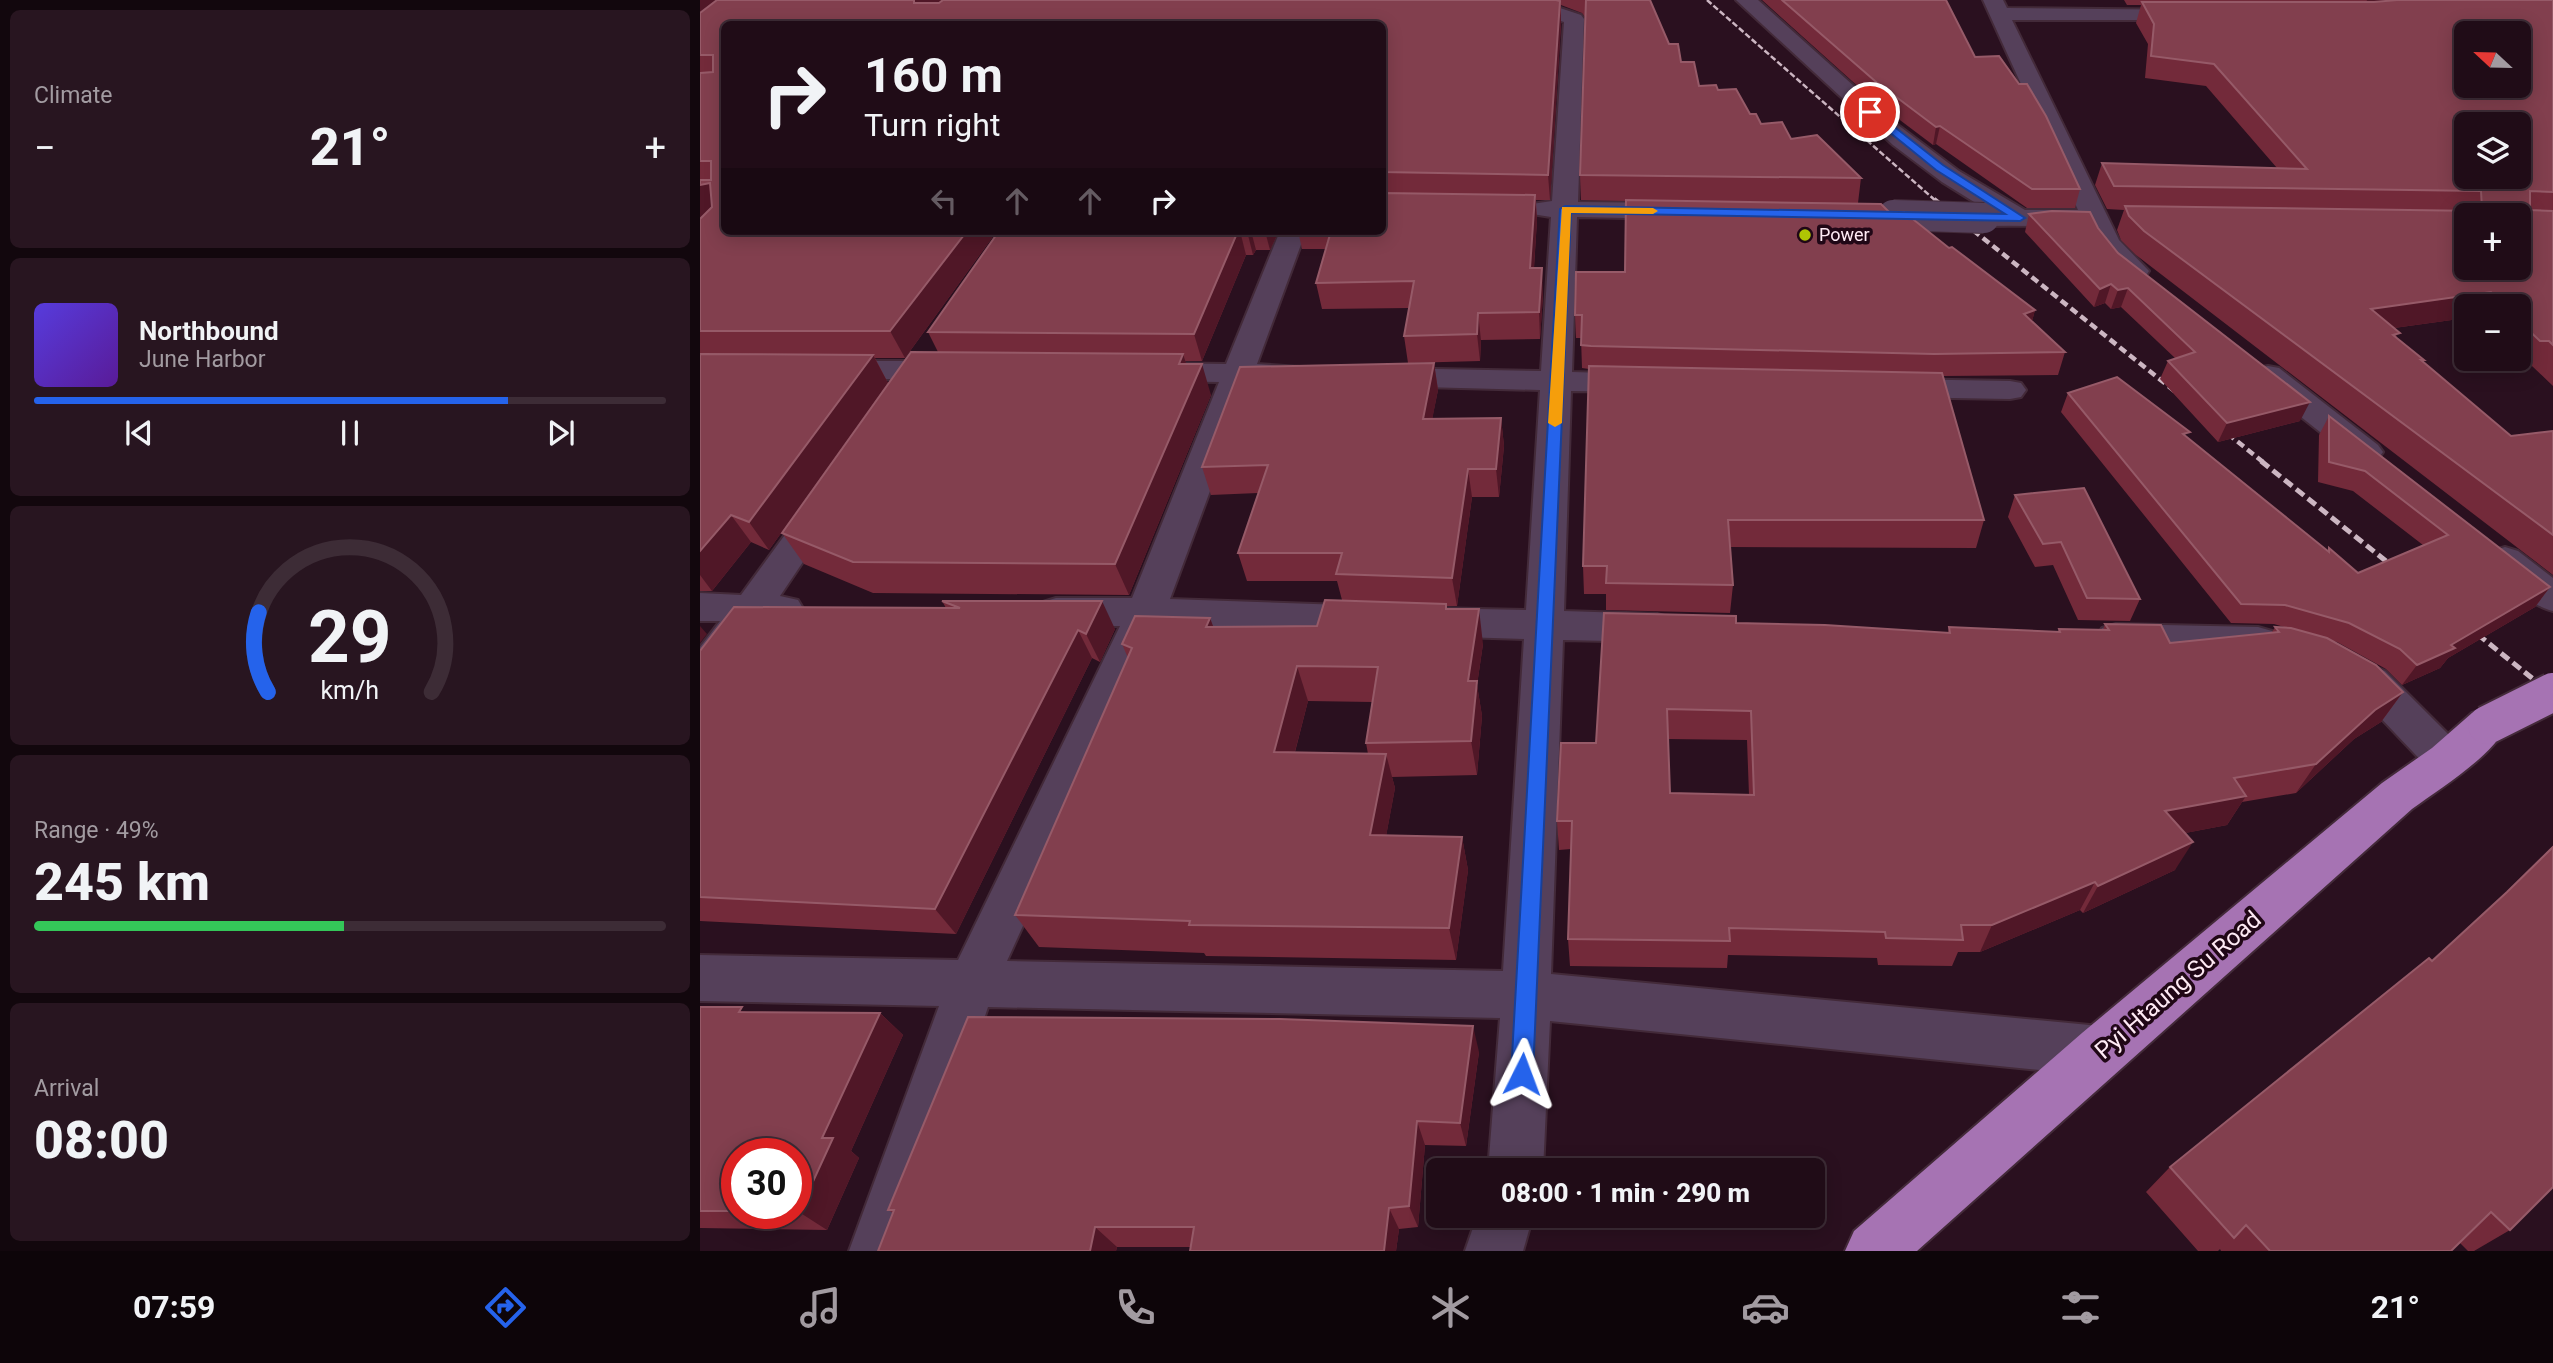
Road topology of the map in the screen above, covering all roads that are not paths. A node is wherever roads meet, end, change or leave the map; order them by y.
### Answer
1 (1746, 0) edge
2 (1996, 7) edge
3 (1484, 8) edge
4 (2216, 14) edge
5 (1513, 209) edge
6 (1565, 209) junction
7 (1698, 212) edge
8 (1865, 215) edge
9 (2020, 218) junction
10 (2108, 219) junction
11 (1292, 235) edge
12 (2157, 288) edge
13 (942, 335) edge
14 (2245, 357) edge
15 (796, 370) edge
16 (918, 370) junction
17 (980, 370) edge
18 (1129, 372) edge
19 (1240, 373) junction
20 (1557, 381) junction
21 (1667, 383) edge
22 (1873, 387) edge
23 (2010, 390) dead end
24 (895, 404) edge
25 (2388, 469) edge
26 (839, 484) edge
27 (2487, 546) edge
28 (2553, 598) edge
29 (700, 607) edge
30 (751, 610) junction
31 (817, 611) edge
32 (1146, 611) junction
33 (1021, 612) edge
34 (1545, 626) junction
35 (1685, 629) edge
36 (2077, 637) edge
37 (700, 676) edge
38 (2553, 692) edge
39 (2447, 760) junction
40 (700, 978) edge
41 (971, 985) junction
42 (1526, 995) junction
43 (2100, 1051) junction
44 (1517, 1158) edge
45 (1503, 1228) edge
46 (878, 1251) edge
47 (1494, 1251) edge
48 (1874, 1251) edge

1 - 9 street
2 - 4 street
2 - 10 street
3 - 6 street
5 - 6 street
6 - 7 street
6 - 20 street
8 - 9 street, bridge
9 - 10 street
10 - 12 street
11 - 19 street
13 - 16 street
14 - 25 street
15 - 16 street
16 - 17 street
16 - 24 street
18 - 19 street
19 - 20 street
19 - 32 street
20 - 21 street
20 - 34 street
22 - 23 street
26 - 30 street
27 - 28 street
29 - 30 street
30 - 31 street
30 - 37 street
32 - 33 street
32 - 34 street
32 - 41 street
34 - 35 street
34 - 42 street
36 - 39 street
38 - 39 highway, Pyi Htaung Su Road, bridge
39 - 43 highway, Pyi Htaung Su Road
40 - 41 street
41 - 42 street
41 - 46 street
42 - 43 street
42 - 44 street
43 - 48 highway, Pyi Htaung Su Road
45 - 47 street

